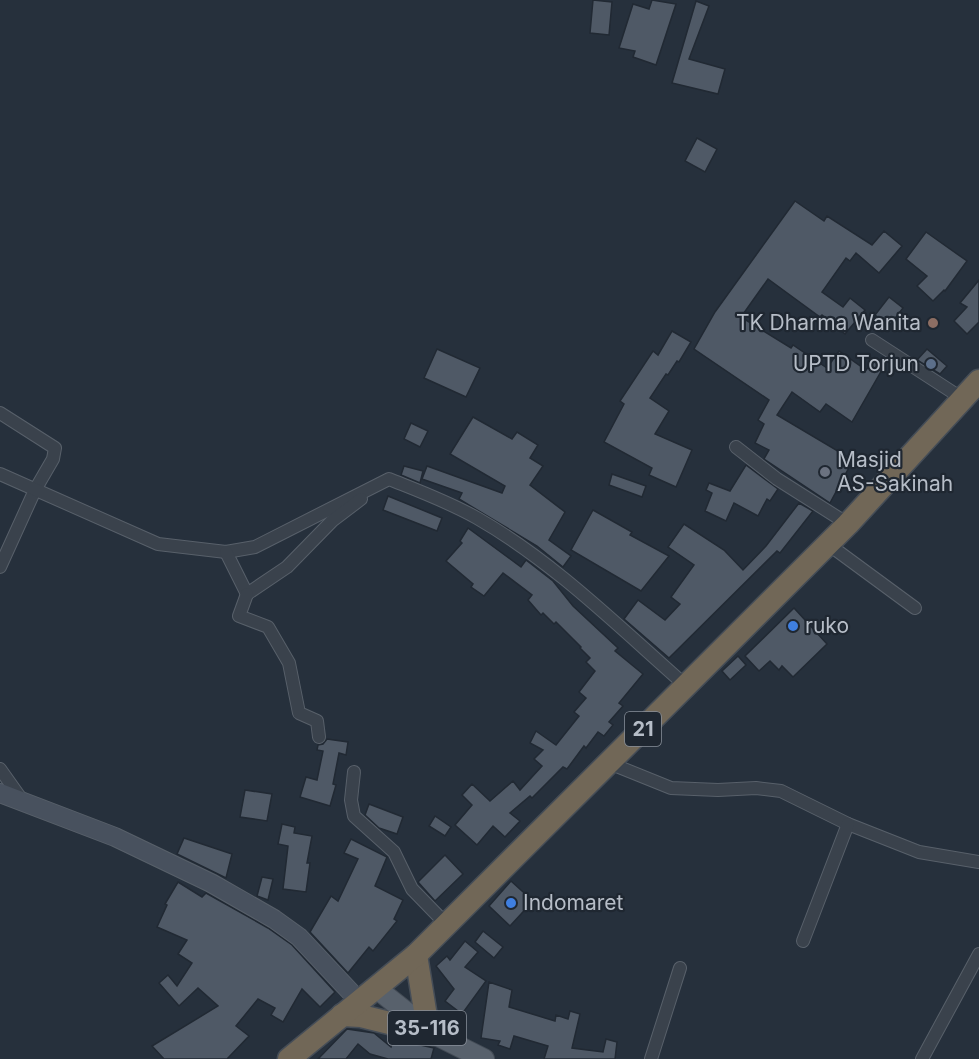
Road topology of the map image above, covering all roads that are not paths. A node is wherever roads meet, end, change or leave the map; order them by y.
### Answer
1 (872, 340) dead end
2 (979, 381) edge
3 (963, 399) junction
4 (0, 413) edge
5 (736, 447) dead end
6 (0, 474) edge
7 (388, 479) junction
8 (35, 490) junction
9 (848, 524) junction
10 (828, 544) junction
11 (226, 552) junction
12 (0, 567) edge
13 (247, 594) junction
14 (915, 608) dead end
15 (686, 685) junction
16 (319, 737) dead end
17 (609, 763) junction
18 (0, 769) edge
19 (354, 772) dead end
20 (0, 793) edge
21 (22, 800) junction
22 (848, 824) junction
23 (979, 862) edge
24 (447, 925) junction
25 (803, 941) dead end
26 (979, 954) edge
27 (416, 955) junction
28 (680, 968) dead end
29 (359, 1001) junction
30 (431, 1031) junction
31 (289, 1059) edge
32 (484, 1059) edge
33 (651, 1059) edge
34 (922, 1059) edge

1 - 3 street
2 - 3 highway, 21
3 - 9 highway, 21
4 - 8 street
5 - 9 street
6 - 8 street
7 - 11 street
7 - 13 street
7 - 15 street
8 - 11 street
8 - 12 street
9 - 10 highway, 21
10 - 14 street
10 - 15 highway, 21
11 - 13 street
13 - 16 street
15 - 17 highway, 21
17 - 22 street
17 - 24 highway, 21
18 - 21 street
19 - 24 street
20 - 21 street
21 - 29 street
22 - 23 street
22 - 25 street
24 - 27 highway, 21
26 - 34 street
27 - 29 highway, 21
27 - 30 highway
28 - 33 street
29 - 30 main road, 35-116
29 - 30 highway
29 - 31 highway, 21
30 - 32 main road, 35-116

